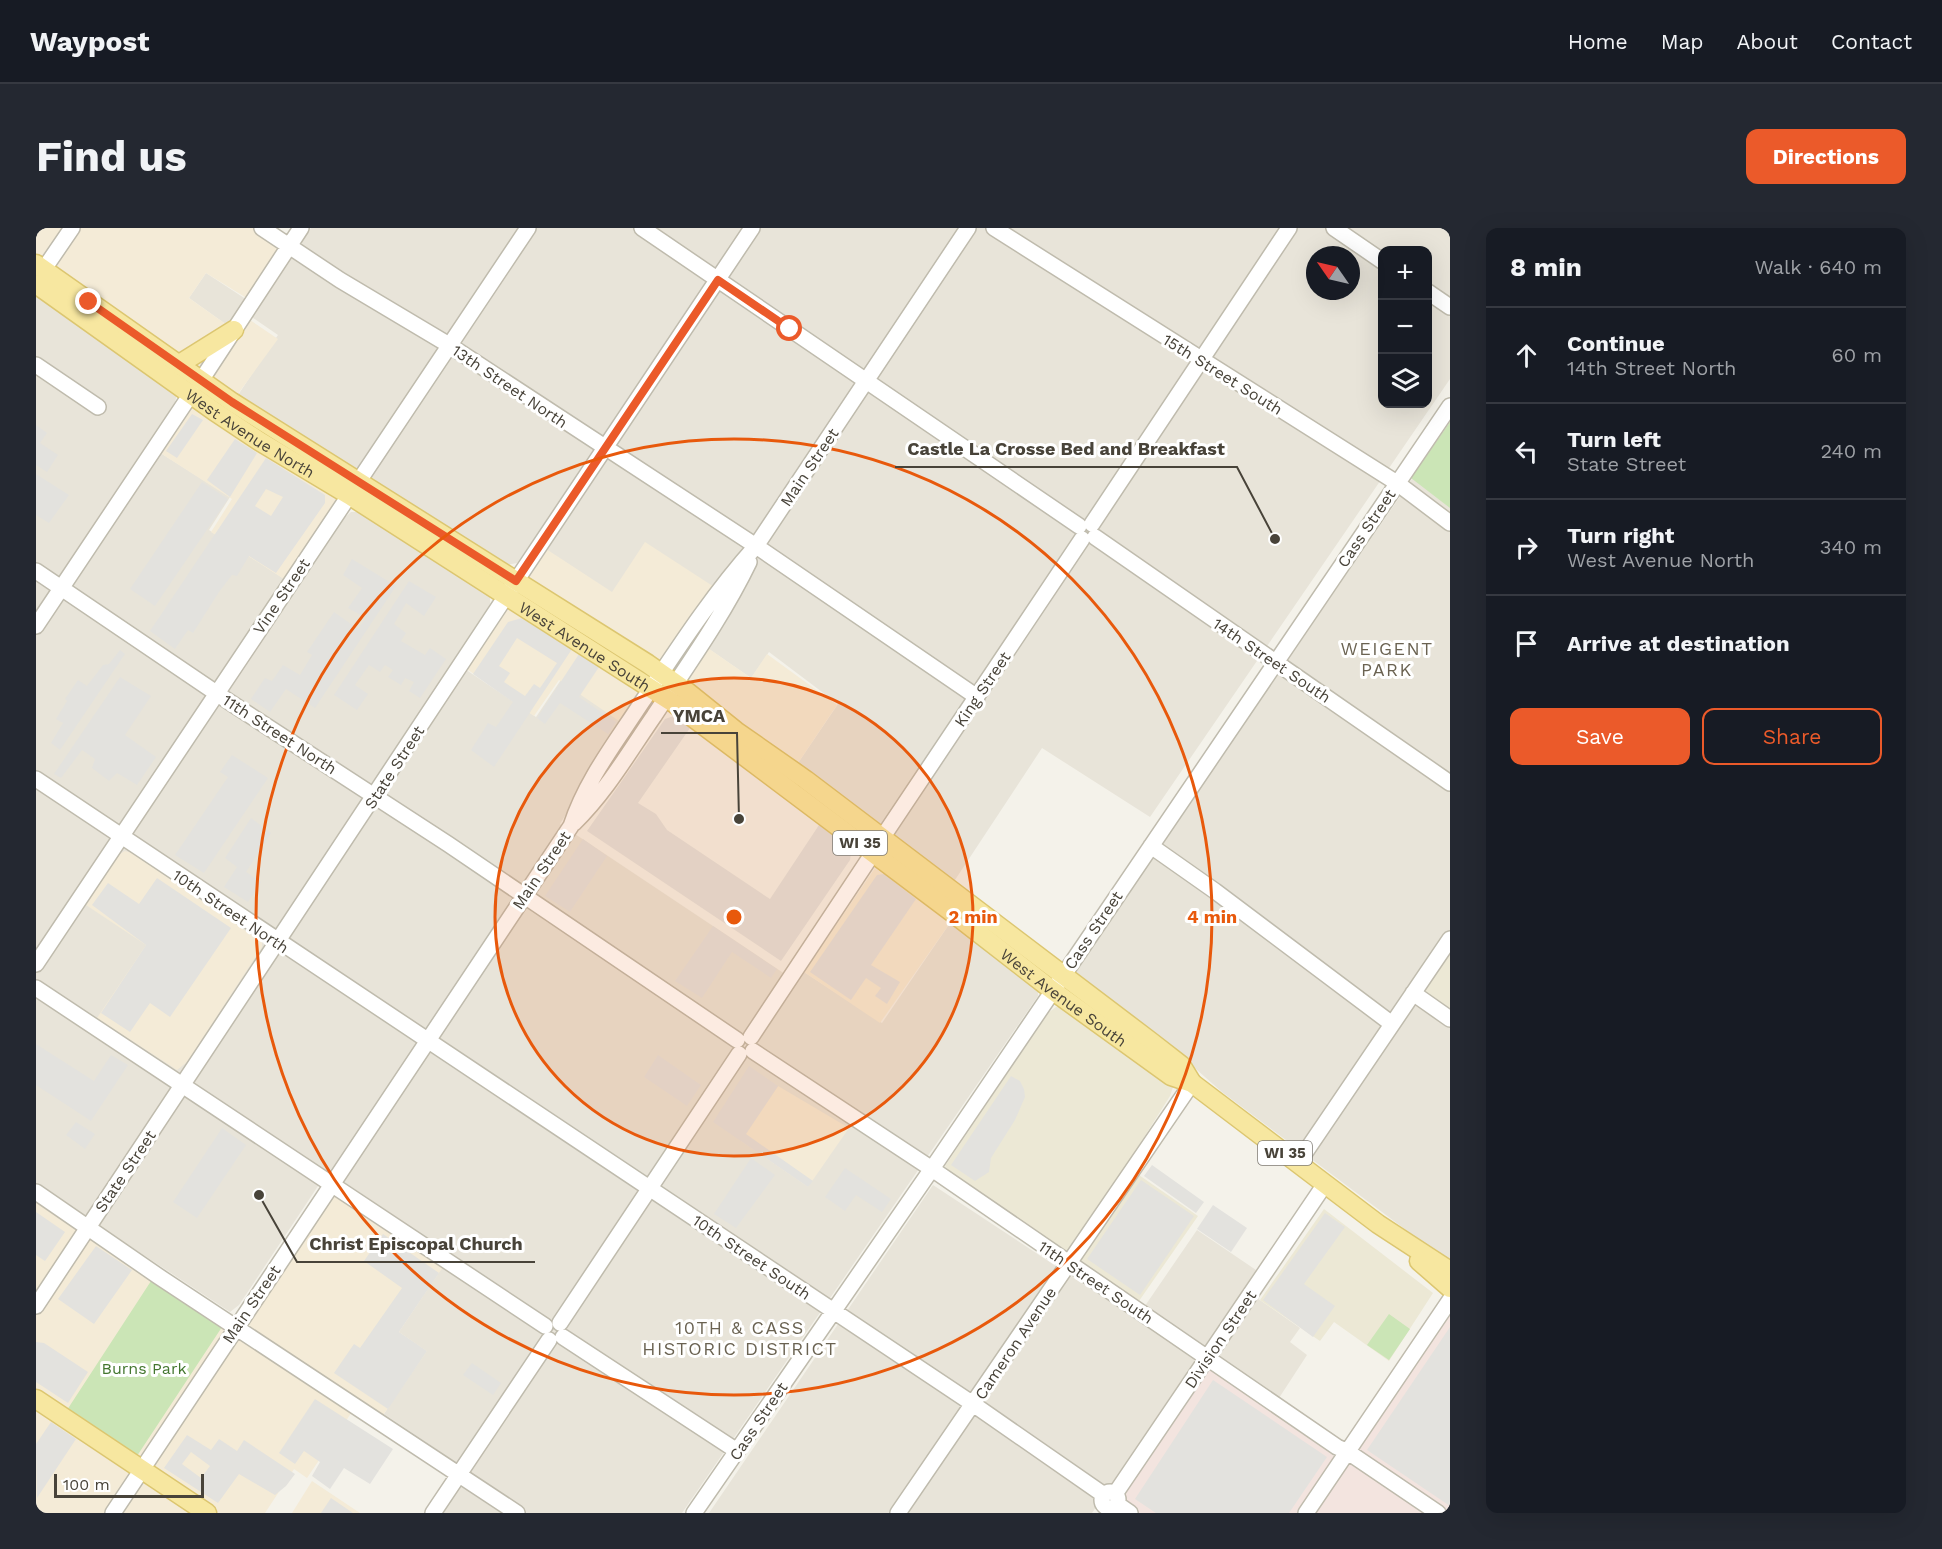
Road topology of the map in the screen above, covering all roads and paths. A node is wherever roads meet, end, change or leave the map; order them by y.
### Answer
1 (72, 228) edge
2 (262, 228) edge
3 (301, 228) edge
4 (528, 228) edge
5 (642, 228) edge
6 (752, 228) edge
7 (968, 228) edge
8 (994, 228) edge
9 (1289, 228) edge
10 (1334, 228) edge
11 (289, 246) junction
12 (1378, 258) edge
13 (39, 272) edge
14 (718, 280) junction
15 (1432, 295) edge
16 (1450, 307) edge
17 (234, 330) junction
18 (449, 345) junction
19 (1201, 360) junction
20 (178, 365) junction
21 (36, 366) edge
22 (866, 382) junction
23 (196, 388) junction
24 (1450, 406) edge
25 (98, 407) dead end
26 (605, 449) junction
27 (1397, 483) junction
28 (353, 488) junction
29 (1450, 523) edge
30 (1087, 532) junction
31 (756, 546) junction
32 (36, 571) edge
33 (62, 588) junction
34 (511, 588) junction
35 (36, 626) edge
36 (1276, 662) junction
37 (663, 686) junction
38 (216, 693) junction
39 (977, 697) junction
40 (36, 779) edge
41 (1450, 783) edge
42 (375, 796) junction
43 (121, 837) junction
44 (878, 845) junction
45 (1151, 846) junction
46 (524, 896) junction
47 (1450, 939) edge
48 (276, 942) junction
49 (36, 964) edge
50 (1063, 975) junction
51 (36, 988) edge
52 (1052, 990) junction
53 (1413, 993) junction
54 (1450, 1019) edge
55 (1392, 1024) junction
56 (428, 1040) junction
57 (745, 1046) junction
58 (1192, 1083) junction
59 (182, 1085) junction
60 (1298, 1163) junction
61 (932, 1169) junction
62 (332, 1184) junction
63 (1326, 1184) junction
64 (649, 1189) junction
65 (36, 1192) edge
66 (1378, 1224) junction
67 (88, 1226) junction
68 (1069, 1263) junction
69 (1450, 1271) edge
70 (1450, 1288) edge
71 (1450, 1300) edge
72 (36, 1306) edge
73 (832, 1311) junction
74 (236, 1326) junction
75 (554, 1332) junction
76 (1208, 1357) junction
77 (36, 1399) edge
78 (973, 1404) junction
79 (737, 1451) junction
80 (1348, 1452) junction
81 (141, 1469) junction
82 (459, 1474) junction
83 (1109, 1503) edge
84 (112, 1513) edge
85 (207, 1513) edge
86 (433, 1513) edge
87 (517, 1513) edge
88 (694, 1513) edge
89 (898, 1513) edge
90 (1130, 1513) edge
91 (1306, 1513) edge
92 (1438, 1513) edge

1 - 13 street
2 - 11 street, 13th Street North
3 - 11 street
4 - 18 street, Vine Street
5 - 14 street, 14th Street South
6 - 14 street, State Street
7 - 22 street, Main Street
8 - 19 street, 15th Street South
9 - 19 street, King Street
10 - 12 street
11 - 17 street
11 - 18 street, 13th Street North
13 - 20 main road, West Avenue North / WI 35
13 - 23 main road, West Avenue North / WI 35
14 - 22 street, 14th Street South
14 - 26 street, State Street
15 - 16 street
17 - 20 main road
17 - 23 street
18 - 26 street, 13th Street North
18 - 28 street, Vine Street
19 - 27 street, 15th Street South
19 - 30 street, King Street
20 - 23 main road, West Avenue North / WI 35
21 - 25 street
22 - 30 street, 14th Street South
22 - 31 street, Main Street
23 - 28 main road, West Avenue North / WI 35
23 - 33 street
24 - 27 street, Cass Street
26 - 31 street, 13th Street North
26 - 34 street, State Street
27 - 29 street, 15th Street South
27 - 36 street, Cass Street
28 - 34 main road, West Avenue North / WI 35
28 - 38 street, Vine Street
30 - 36 street, 14th Street South
30 - 39 street, King Street
31 - 37 street, Main Street
31 - 39 street, 13th Street North
32 - 33 street, 11th Street North
33 - 35 street
33 - 38 street, 11th Street North
34 - 37 main road, West Avenue North / WI 35
34 - 42 street, State Street
36 - 41 street, 14th Street South
36 - 45 street, Cass Street
37 - 44 main road, West Avenue South / WI 35
37 - 46 street, Main Street
38 - 42 street, 11th Street North
38 - 43 street, Vine Street
39 - 44 street, King Street
40 - 43 street, 10th Street North
42 - 46 street, 11th Street North
42 - 48 street, State Street
43 - 48 street, 10th Street North
43 - 49 street, Vine Street
44 - 50 main road, West Avenue South / WI 35
44 - 52 main road, West Avenue South / WI 35
44 - 57 street, King Street
45 - 50 street, Cass Street
45 - 55 street
46 - 56 street, Main Street
46 - 57 street, 11th Street South
47 - 53 street
48 - 56 street, 10th Street North
48 - 59 street, State Street
50 - 52 street, Cass Street
50 - 58 main road, West Avenue South / WI 35
51 - 59 street
52 - 58 main road, West Avenue South / WI 35
52 - 61 street, Cass Street
53 - 54 street
53 - 55 street
55 - 60 street
56 - 62 street, Main Street
56 - 64 street, 10th Street South
57 - 61 street, 11th Street South
57 - 64 street, King Street
58 - 60 main road, West Avenue South / WI 35
58 - 68 street, Cameron Avenue
59 - 62 street
59 - 67 street, State Street
60 - 63 main road, West Avenue South / WI 35
61 - 68 street, 11th Street South
61 - 73 street, Cass Street
62 - 74 street, Main Street
62 - 75 street
63 - 66 main road, West Avenue South / WI 35
63 - 76 street, Division Street
64 - 73 street, 10th Street South
64 - 75 street, King Street
65 - 67 street
66 - 69 main road, West Avenue South / WI 35
66 - 70 main road, West Avenue South / WI 35
67 - 72 street, State Street
67 - 74 street
68 - 76 street, 11th Street South
68 - 78 street, Cameron Avenue
71 - 80 street
73 - 78 street, 10th Street South
73 - 79 street, Cass Street
74 - 81 street, Main Street
74 - 82 street
75 - 79 street
75 - 82 street, King Street
76 - 80 street, 11th Street South
76 - 83 street, Division Street
77 - 81 main road
78 - 83 street, 10th Street South
78 - 89 street, Cameron Avenue
79 - 88 street, Cass Street
80 - 91 street
80 - 92 street, 11th Street South
81 - 84 street, Main Street
81 - 85 main road
82 - 86 street, King Street
82 - 87 street
83 - 90 street, 10th Street South

